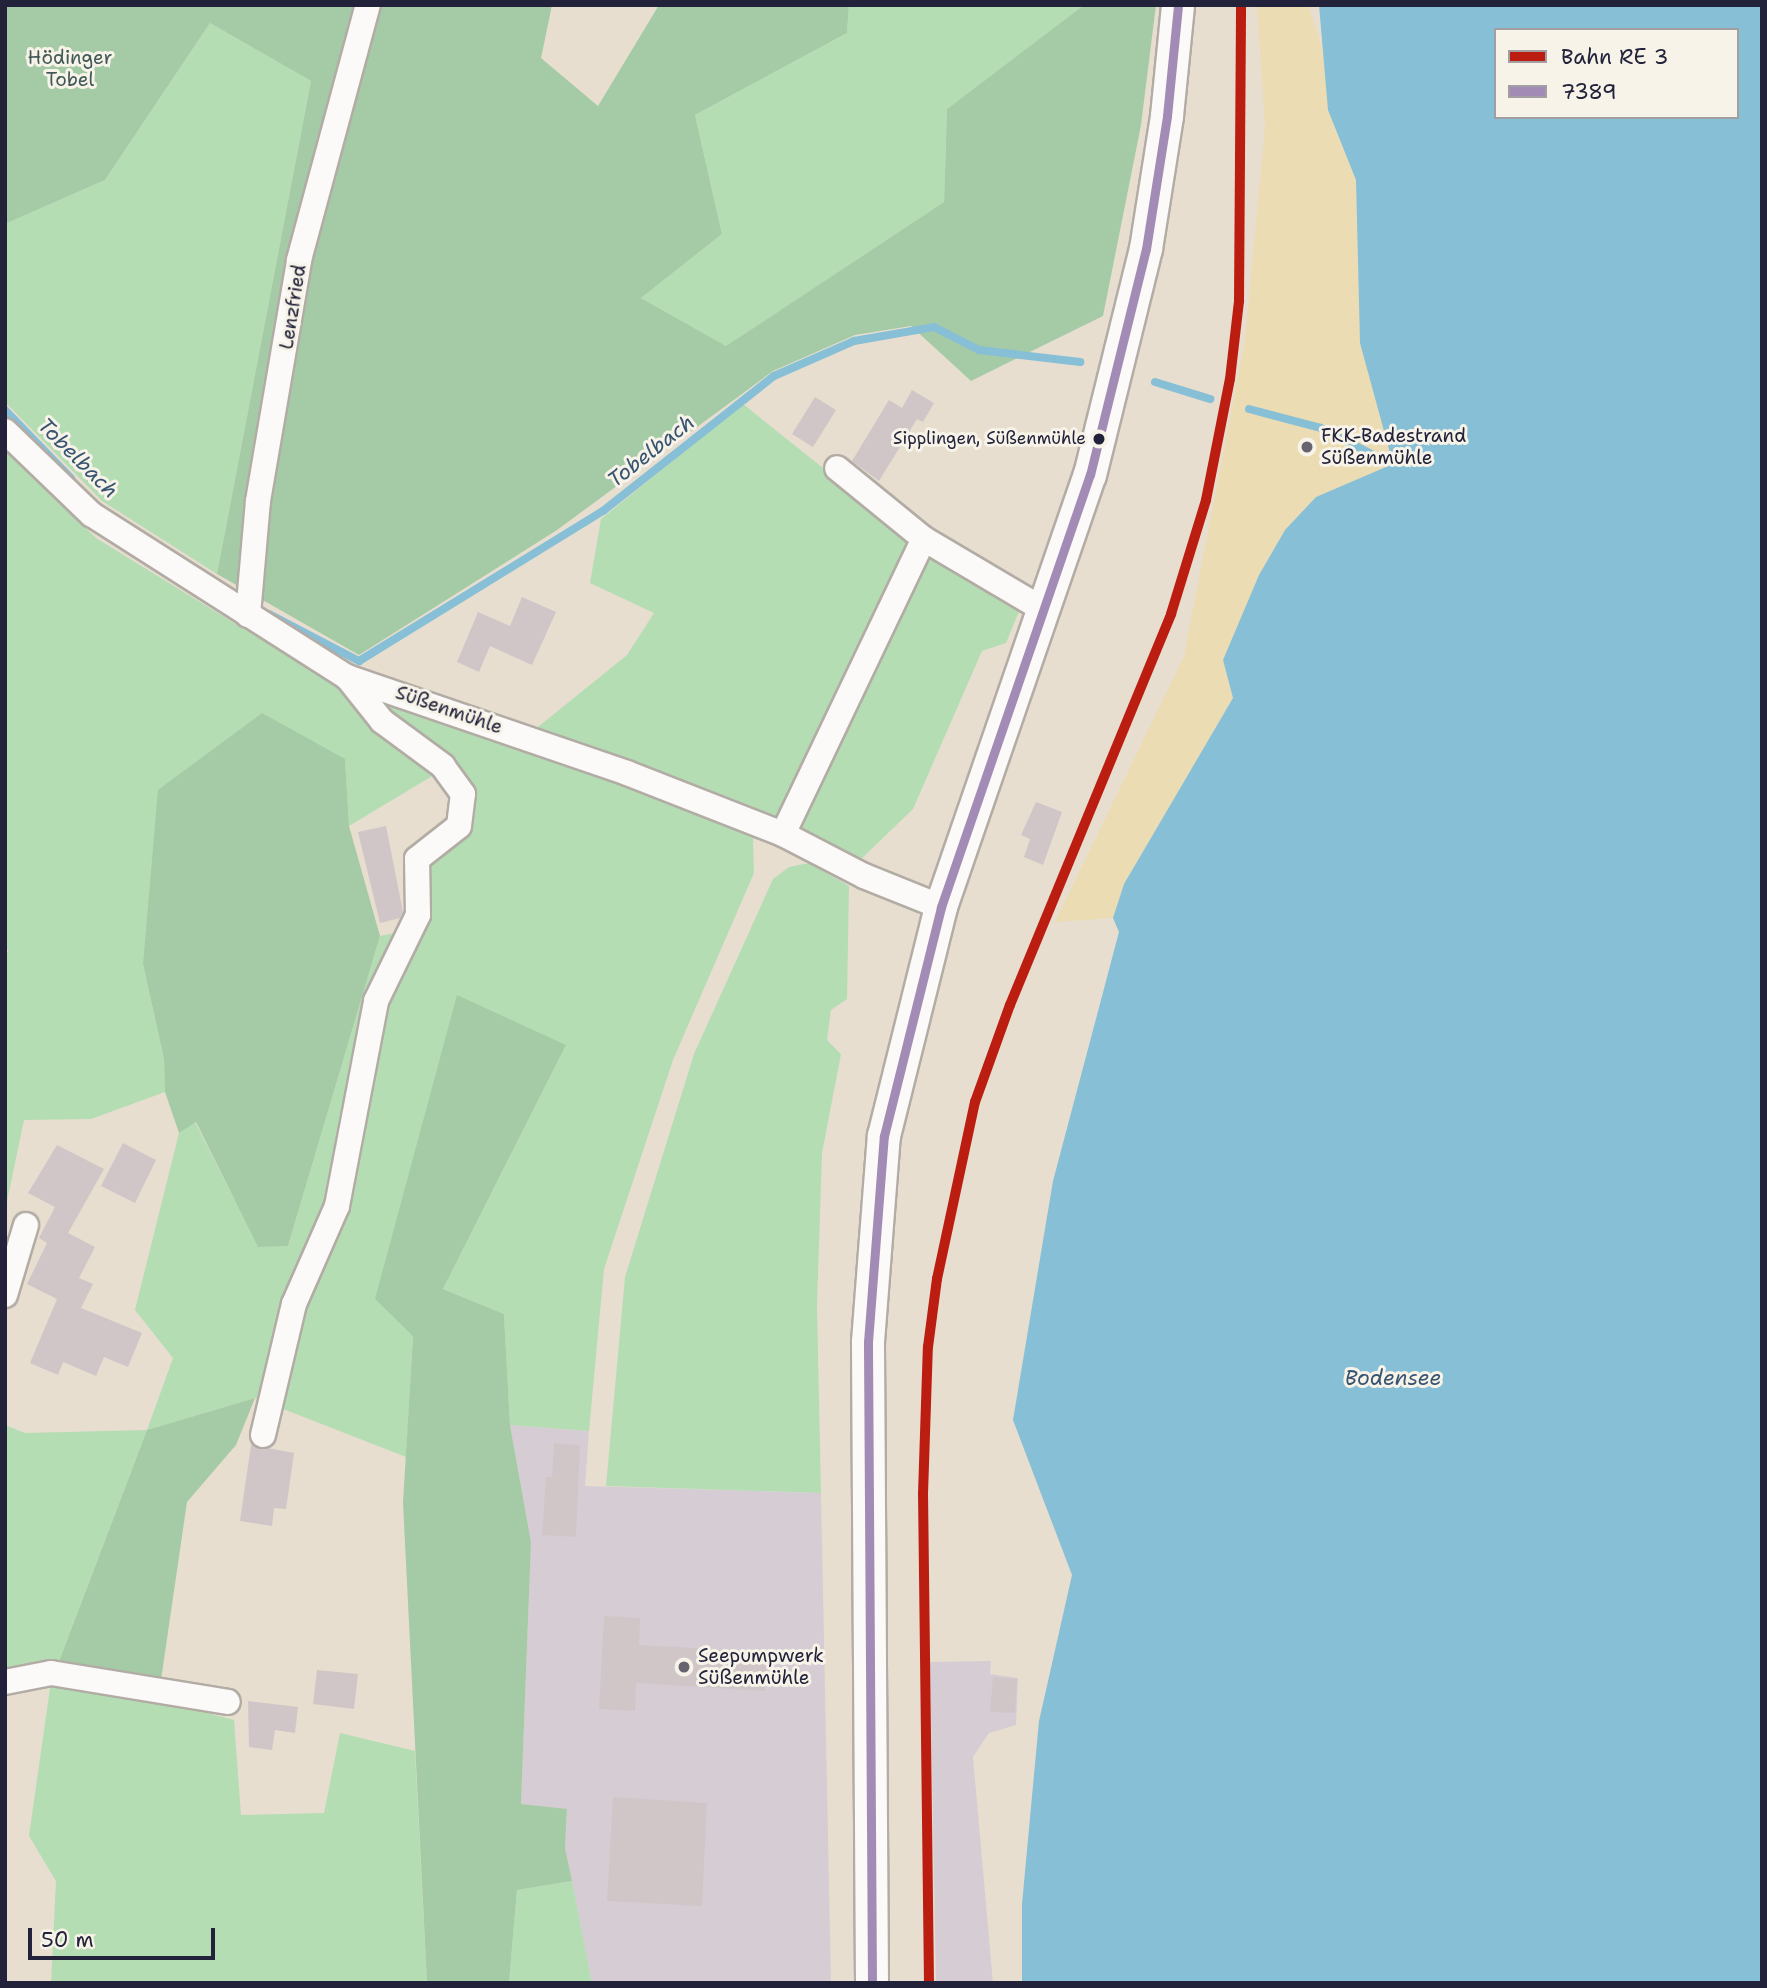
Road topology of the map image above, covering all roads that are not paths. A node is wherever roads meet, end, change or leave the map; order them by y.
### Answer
1 (368, 5) edge
2 (1178, 5) edge
3 (5, 431) edge
4 (837, 468) dead end
5 (924, 540) junction
6 (1044, 610) junction
7 (248, 615) junction
8 (347, 677) junction
9 (783, 834) junction
10 (941, 907) junction
11 (26, 1225) dead end
12 (5, 1295) edge
13 (263, 1435) dead end
14 (5, 1682) edge
15 (228, 1702) dead end
16 (872, 1983) edge

1 - 7 street, Lenzfried
2 - 6 main road
3 - 7 street, Süßenmühle
4 - 5 street
5 - 6 street
5 - 9 street
6 - 10 main road
7 - 8 street, Süßenmühle
8 - 9 street, Süßenmühle
8 - 13 street
9 - 10 street, Süßenmühle
10 - 16 main road
11 - 12 street
14 - 15 street

